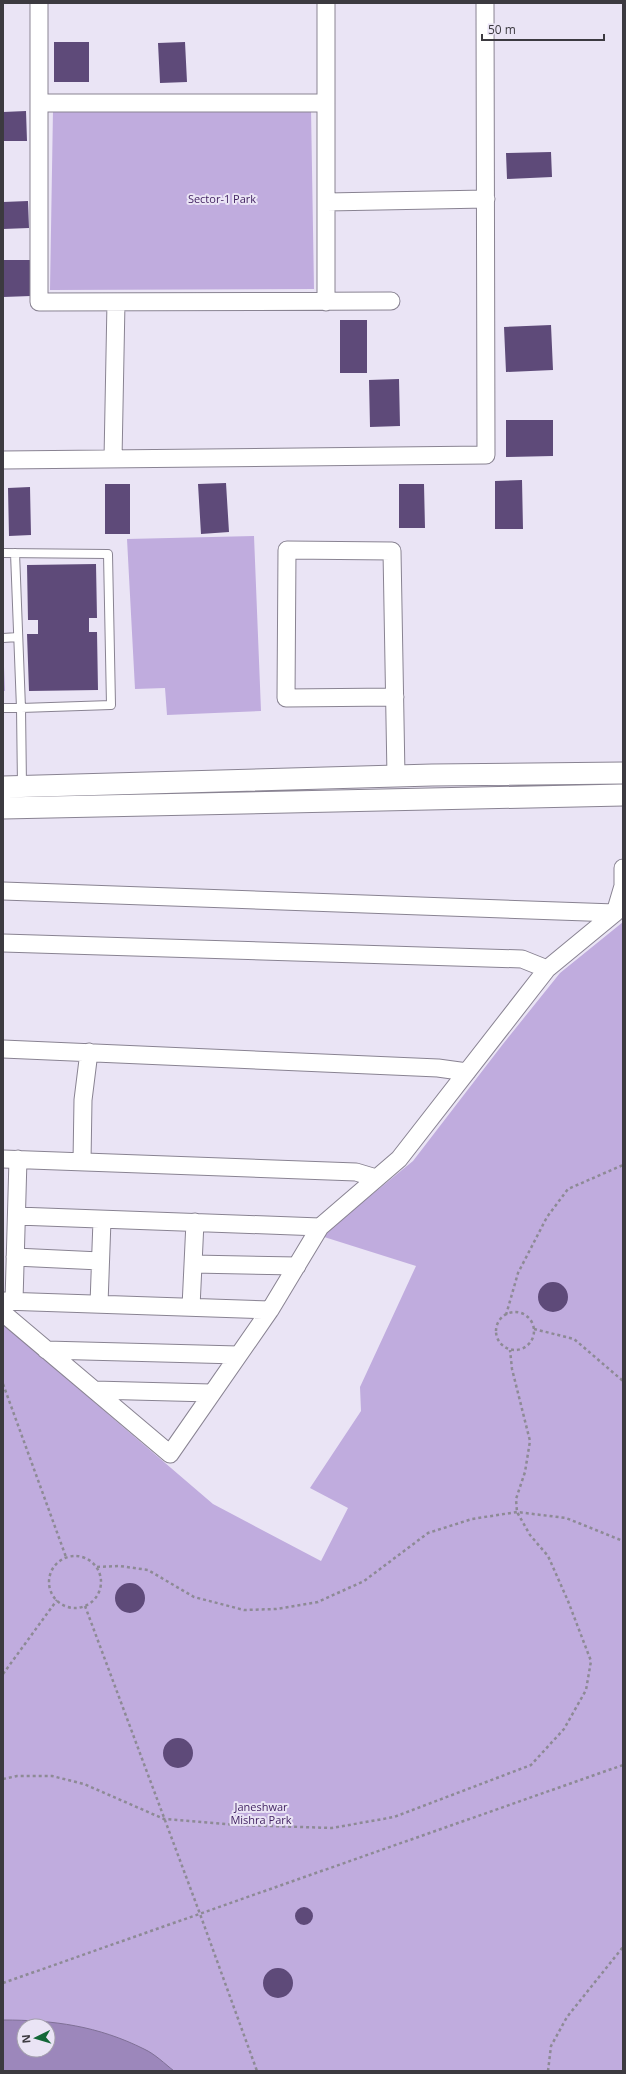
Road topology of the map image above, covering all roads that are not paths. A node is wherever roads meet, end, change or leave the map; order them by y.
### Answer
1 (39, 3) edge
2 (326, 3) edge
3 (485, 3) edge
4 (39, 103) junction
5 (326, 103) junction
6 (486, 199) junction
7 (326, 202) junction
8 (391, 301) dead end
9 (116, 302) junction
10 (326, 302) junction
11 (113, 458) junction
12 (3, 460) edge
13 (3, 553) edge
14 (15, 553) junction
15 (18, 637) junction
16 (3, 638) edge
17 (394, 697) junction
18 (3, 708) edge
19 (21, 708) junction
20 (623, 773) edge
21 (396, 776) junction
22 (12, 787) edge
23 (623, 794) edge
24 (3, 808) edge
25 (623, 868) edge
26 (623, 885) edge
27 (3, 891) edge
28 (615, 913) junction
29 (3, 943) edge
30 (547, 969) junction
31 (3, 1049) edge
32 (89, 1052) junction
33 (467, 1072) junction
34 (11, 1159) edge
35 (82, 1162) junction
36 (376, 1178) junction
37 (17, 1216) junction
38 (102, 1220) junction
39 (195, 1222) junction
40 (320, 1227) junction
41 (15, 1257) junction
42 (100, 1261) junction
43 (193, 1264) junction
44 (297, 1266) junction
45 (99, 1304) junction
46 (7, 1305) edge
47 (191, 1307) junction
48 (270, 1310) junction
49 (46, 1350) junction
50 (238, 1355) junction
51 (94, 1390) junction
52 (211, 1393) junction

1 - 4 street
2 - 5 street
3 - 6 street
4 - 5 street
4 - 9 street
5 - 7 street
6 - 7 street
6 - 11 street
7 - 10 street
8 - 10 street
9 - 10 street
9 - 11 street
11 - 12 street
13 - 14 lane
14 - 15 lane
14 - 19 lane
15 - 16 lane
15 - 19 lane
17 - 17 street
17 - 21 street
18 - 19 lane
19 - 22 lane
20 - 21 street
21 - 22 street
23 - 24 street
25 - 26 street
26 - 28 street
27 - 28 street
28 - 30 street
29 - 30 street
30 - 33 street
31 - 32 street
32 - 33 street
32 - 35 street
33 - 36 street
34 - 35 street
34 - 37 street
35 - 36 street
36 - 40 street
37 - 38 street
37 - 41 street
38 - 39 street
38 - 42 street
39 - 40 street
39 - 43 street
40 - 44 street
41 - 42 street
41 - 46 street
42 - 45 street
43 - 44 street
43 - 47 street
44 - 48 street
45 - 46 street
45 - 47 street
46 - 49 street
47 - 48 street
48 - 50 street
49 - 50 street
49 - 51 street
50 - 52 street
51 - 52 street
51 - 52 street

